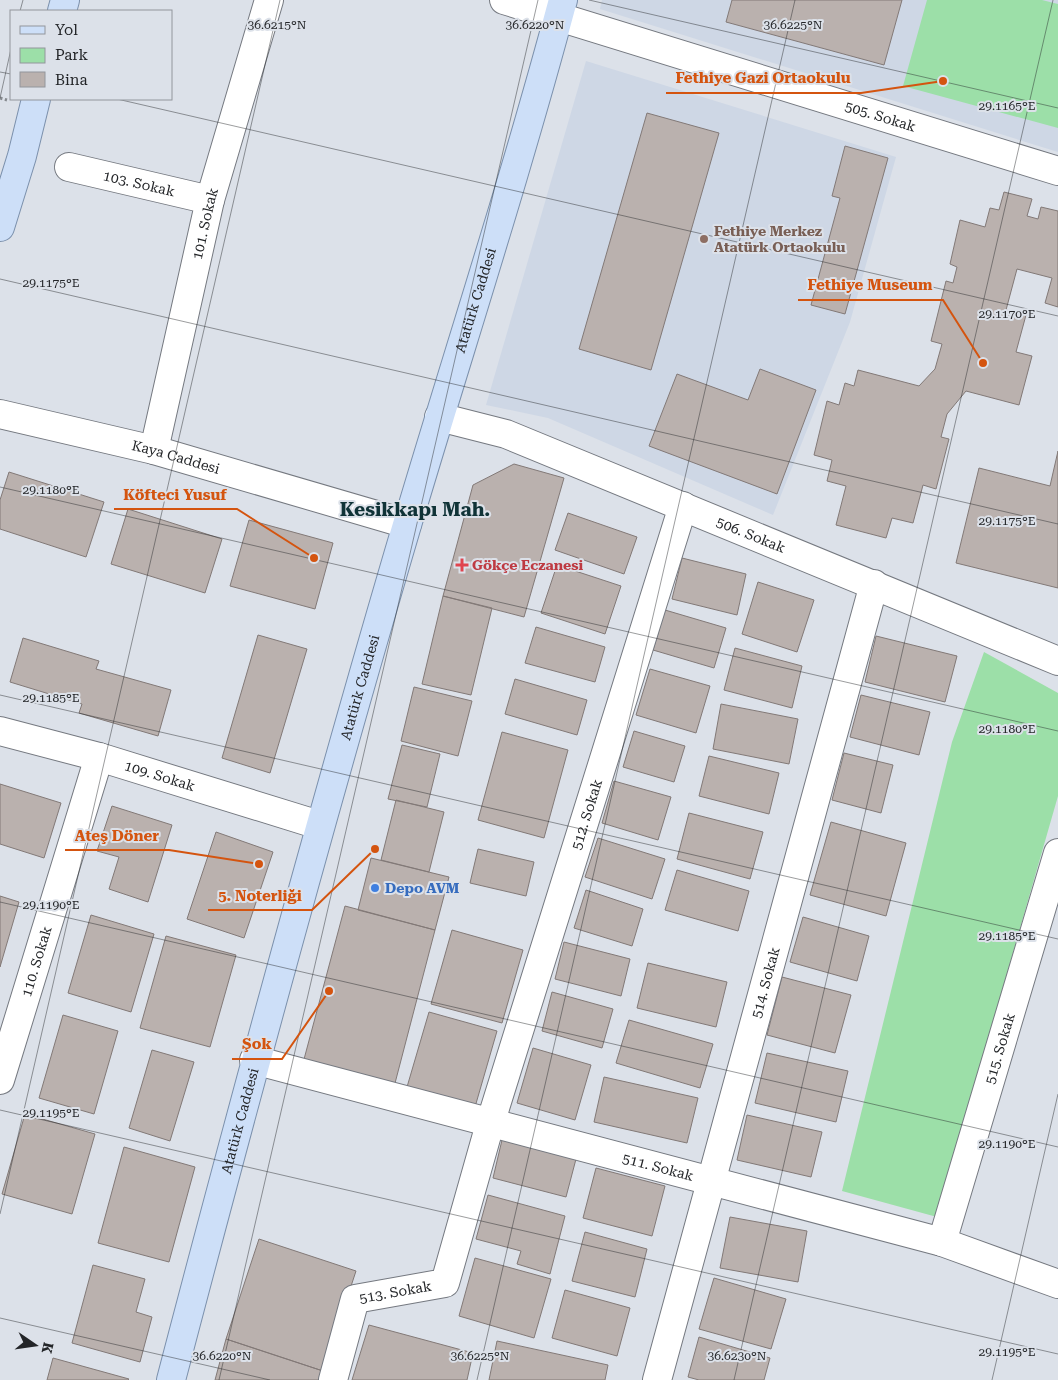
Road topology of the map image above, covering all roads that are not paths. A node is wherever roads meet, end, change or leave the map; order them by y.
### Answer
1 (270, 0) edge
2 (504, 0) edge
3 (561, 9) edge
4 (36, 100) edge
5 (70, 168) dead end
6 (1058, 171) edge
7 (210, 200) junction
8 (0, 227) edge
9 (0, 414) edge
10 (440, 417) junction
11 (154, 450) junction
12 (683, 506) junction
13 (407, 524) junction
14 (874, 584) junction
15 (1058, 661) edge
16 (0, 731) edge
17 (99, 757) junction
18 (319, 825) junction
19 (1058, 853) edge
20 (254, 1060) junction
21 (0, 1080) edge
22 (490, 1124) junction
23 (711, 1181) junction
24 (942, 1242) junction
25 (1058, 1284) edge
26 (171, 1380) edge
27 (333, 1380) edge
28 (657, 1380) edge

1 - 7 street, 101. Sokak
2 - 3 street, 505. Sokak
3 - 6 street, 505. Sokak
3 - 10 main road, Atatürk Caddesi
4 - 8 main road
5 - 7 street, 103. Sokak
7 - 11 street, 101. Sokak
9 - 11 street, Kaya Caddesi
10 - 12 street, 506. Sokak
10 - 13 main road, Atatürk Caddesi
11 - 13 street, Kaya Caddesi
12 - 14 street, 506. Sokak
12 - 22 street, 512. Sokak
13 - 18 main road, Atatürk Caddesi
14 - 15 street, 506. Sokak
14 - 23 street, 514. Sokak
16 - 17 street, 109. Sokak
17 - 18 street, 109. Sokak
17 - 21 street, 110. Sokak
18 - 20 main road, Atatürk Caddesi
19 - 24 street, 515. Sokak
20 - 22 street, 511. Sokak
20 - 26 main road, Atatürk Caddesi
22 - 23 street, 511. Sokak
22 - 27 street, 513. Sokak
23 - 24 street, 511. Sokak
23 - 28 street, 514. Sokak
24 - 25 street, 511. Sokak

